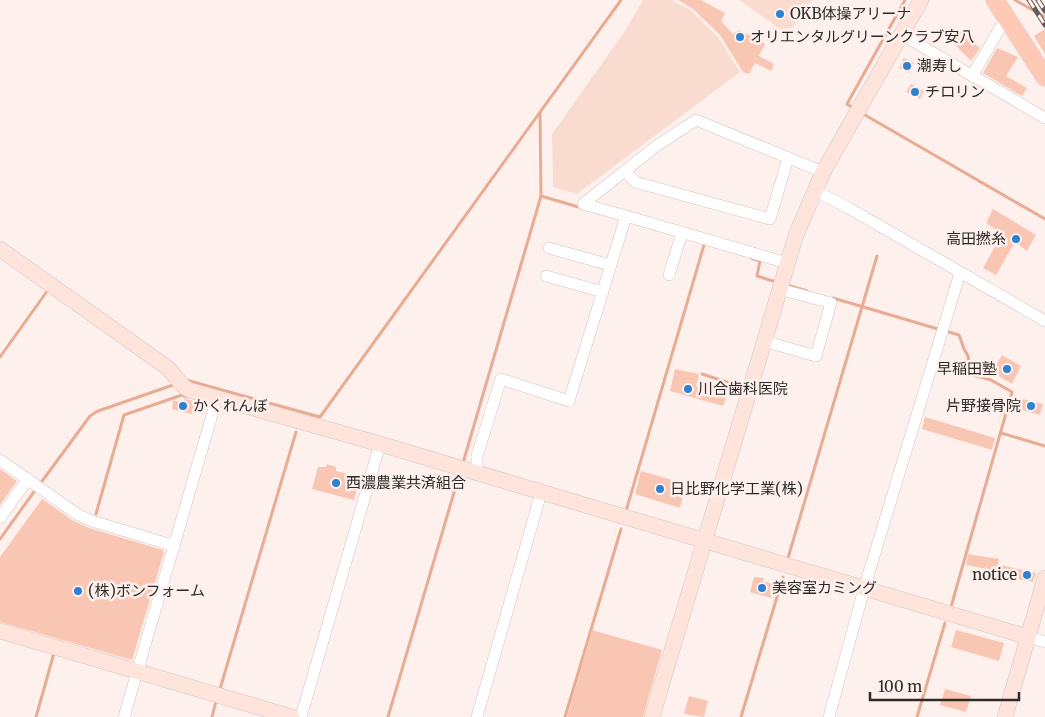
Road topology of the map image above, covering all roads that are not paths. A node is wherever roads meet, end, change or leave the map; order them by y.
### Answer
1 (921, 0) edge
2 (996, 0) edge
3 (1007, 16) junction
4 (901, 34) junction
5 (972, 76) junction
6 (1045, 78) edge
7 (1045, 118) edge
8 (788, 158) junction
9 (625, 171) junction
10 (823, 172) junction
11 (814, 190) junction
12 (626, 216) junction
13 (682, 232) junction
14 (549, 248) dead end
15 (0, 249) edge
16 (787, 263) junction
17 (610, 264) junction
18 (960, 273) junction
19 (669, 275) dead end
20 (546, 276) dead end
21 (779, 289) junction
22 (603, 292) junction
23 (1045, 321) edge
24 (764, 341) junction
25 (217, 398) junction
26 (380, 444) junction
27 (0, 460) edge
28 (477, 474) junction
29 (31, 481) junction
30 (541, 493) junction
31 (0, 518) edge
32 (704, 541) junction
33 (175, 546) junction
34 (1045, 578) edge
35 (864, 589) junction
36 (0, 631) edge
37 (1028, 637) junction
38 (1045, 642) edge
39 (137, 672) junction
40 (124, 717) edge
41 (292, 717) edge
42 (301, 717) edge
43 (476, 717) edge
44 (652, 717) edge
45 (829, 717) edge
46 (1005, 717) edge

1 - 4 street
2 - 3 main road
3 - 5 street
3 - 6 main road
4 - 5 street
4 - 10 street
5 - 7 street
8 - 9 street
8 - 9 street
8 - 10 street
9 - 12 street
10 - 11 street
11 - 16 street
11 - 18 street
12 - 13 street
12 - 17 street
13 - 16 street
13 - 19 street
14 - 17 street
15 - 25 street
16 - 21 street
17 - 22 street
18 - 23 street
18 - 35 street
20 - 22 street
21 - 24 street
21 - 24 street
22 - 28 street
24 - 32 street
25 - 26 street
25 - 33 street
26 - 28 street
26 - 42 street
27 - 29 street
28 - 30 street
29 - 31 street
29 - 33 street
30 - 32 street
30 - 43 street
32 - 35 street
32 - 44 street
33 - 39 street
34 - 37 street
35 - 37 street
35 - 45 street
36 - 39 street
37 - 38 street
37 - 46 street
39 - 40 street
39 - 41 street

